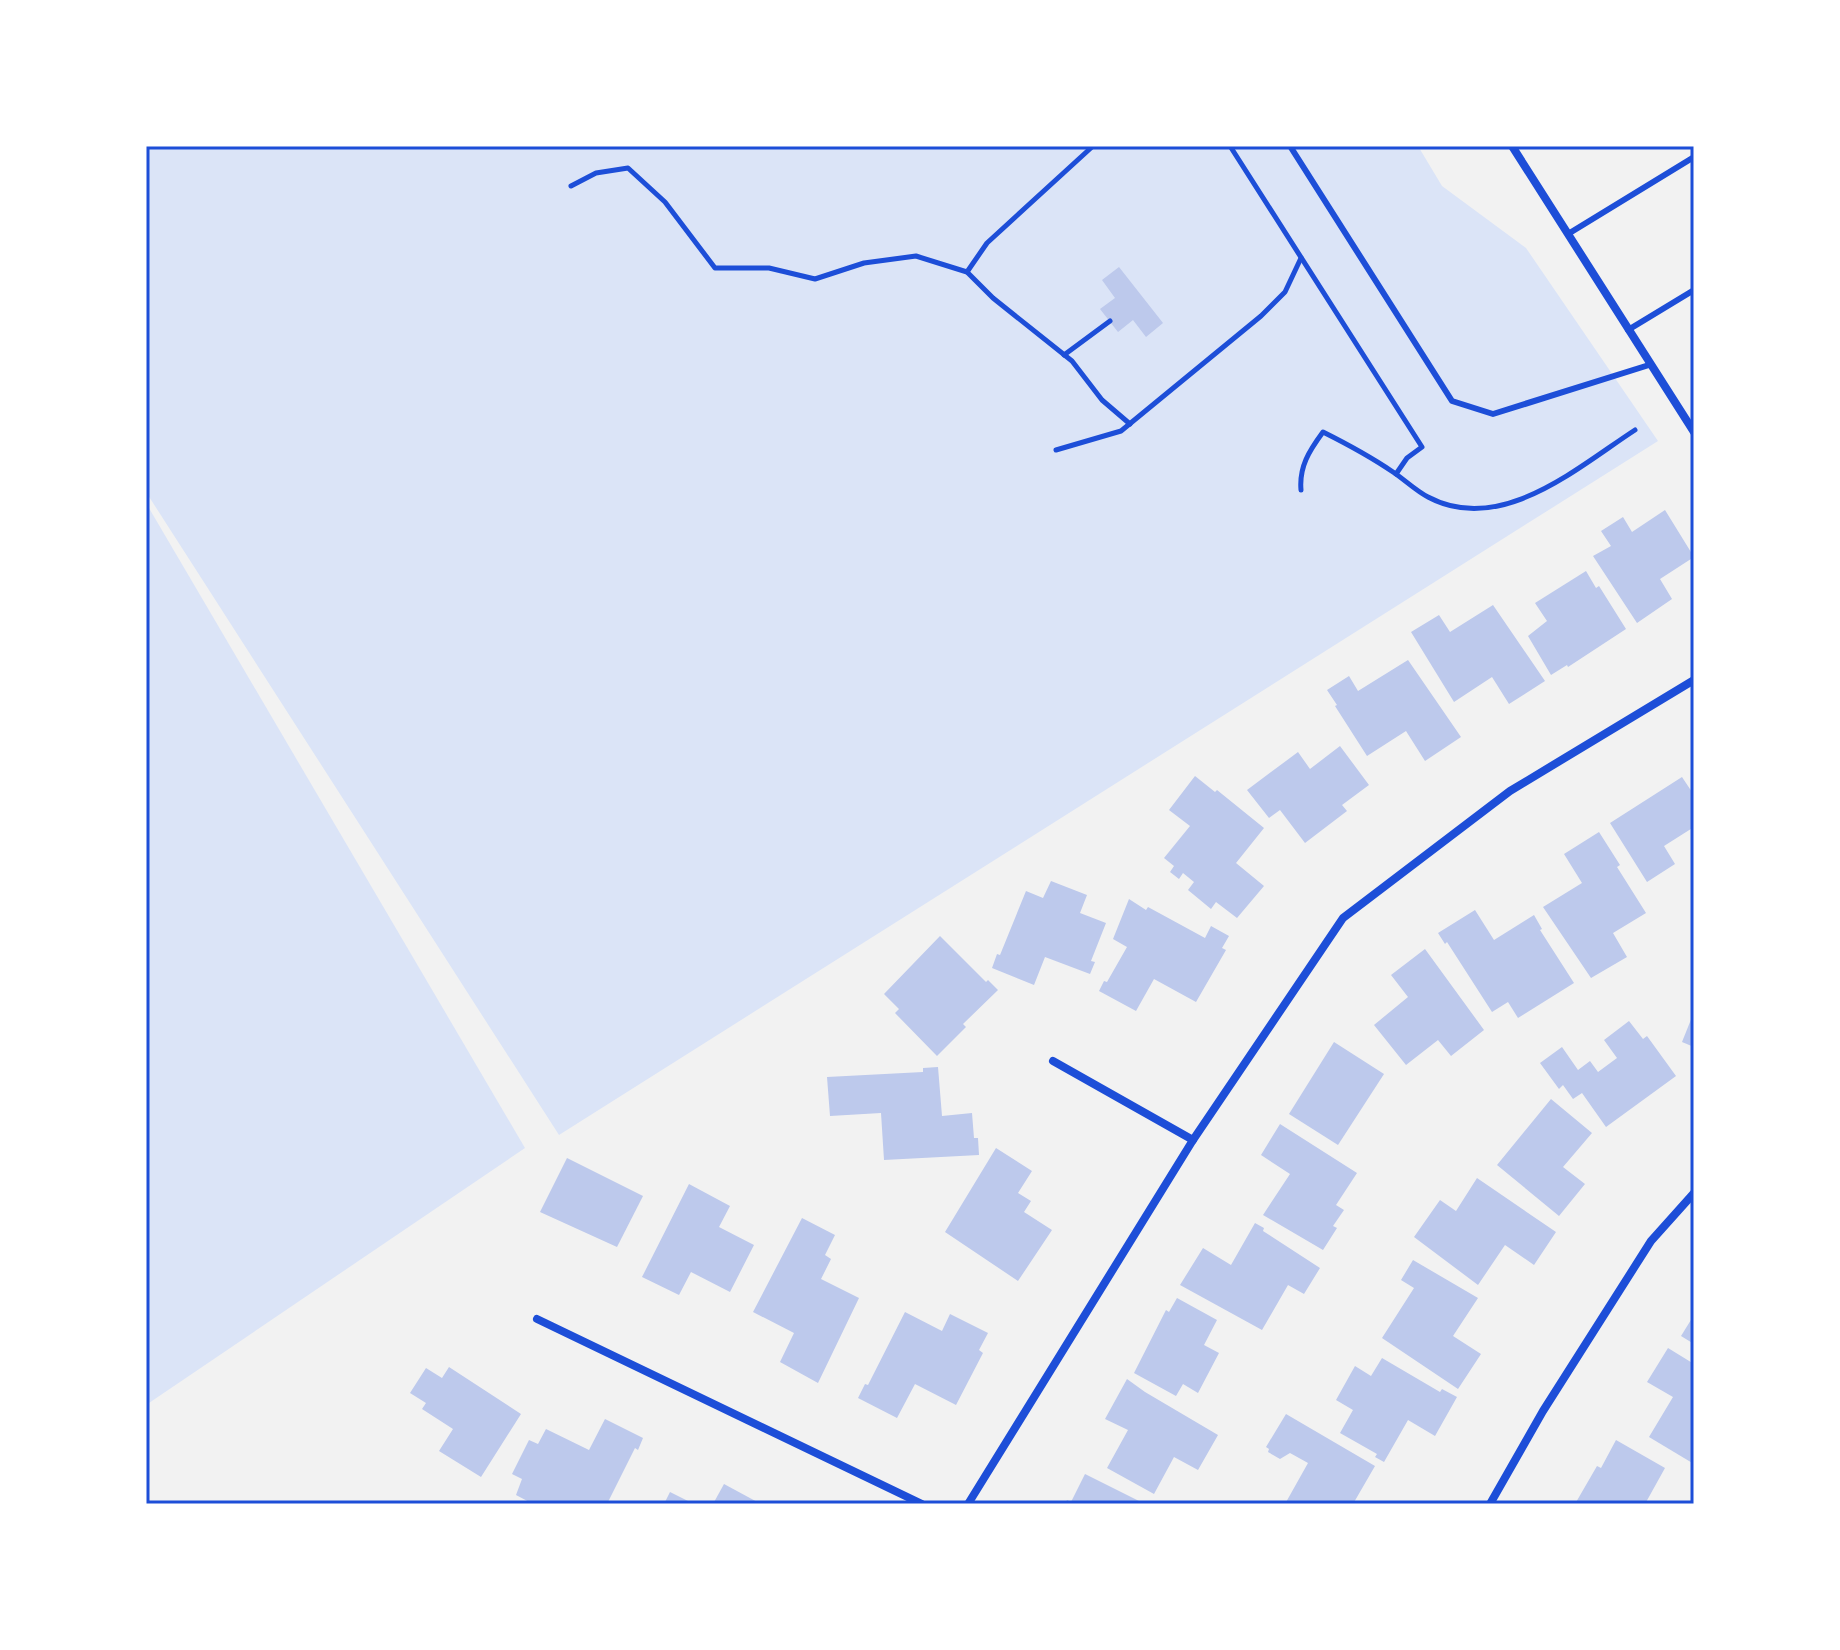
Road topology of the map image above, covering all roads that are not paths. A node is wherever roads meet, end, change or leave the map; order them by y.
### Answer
1 (1290, 146) edge
2 (1512, 146) edge
3 (1694, 157) edge
4 (1568, 234) junction
5 (1694, 290) edge
6 (1628, 330) junction
7 (1649, 365) junction
8 (1694, 432) edge
9 (1694, 680) edge
10 (1053, 1061) dead end
11 (1193, 1140) junction
12 (1694, 1193) edge
13 (537, 1319) dead end
14 (922, 1504) edge
15 (968, 1504) edge
16 (1490, 1504) edge

1 - 7 lane
2 - 4 street
3 - 4 lane
4 - 6 street
5 - 6 lane
6 - 7 street
7 - 8 street
9 - 11 street
10 - 11 street
11 - 15 street
12 - 16 street
13 - 14 street

